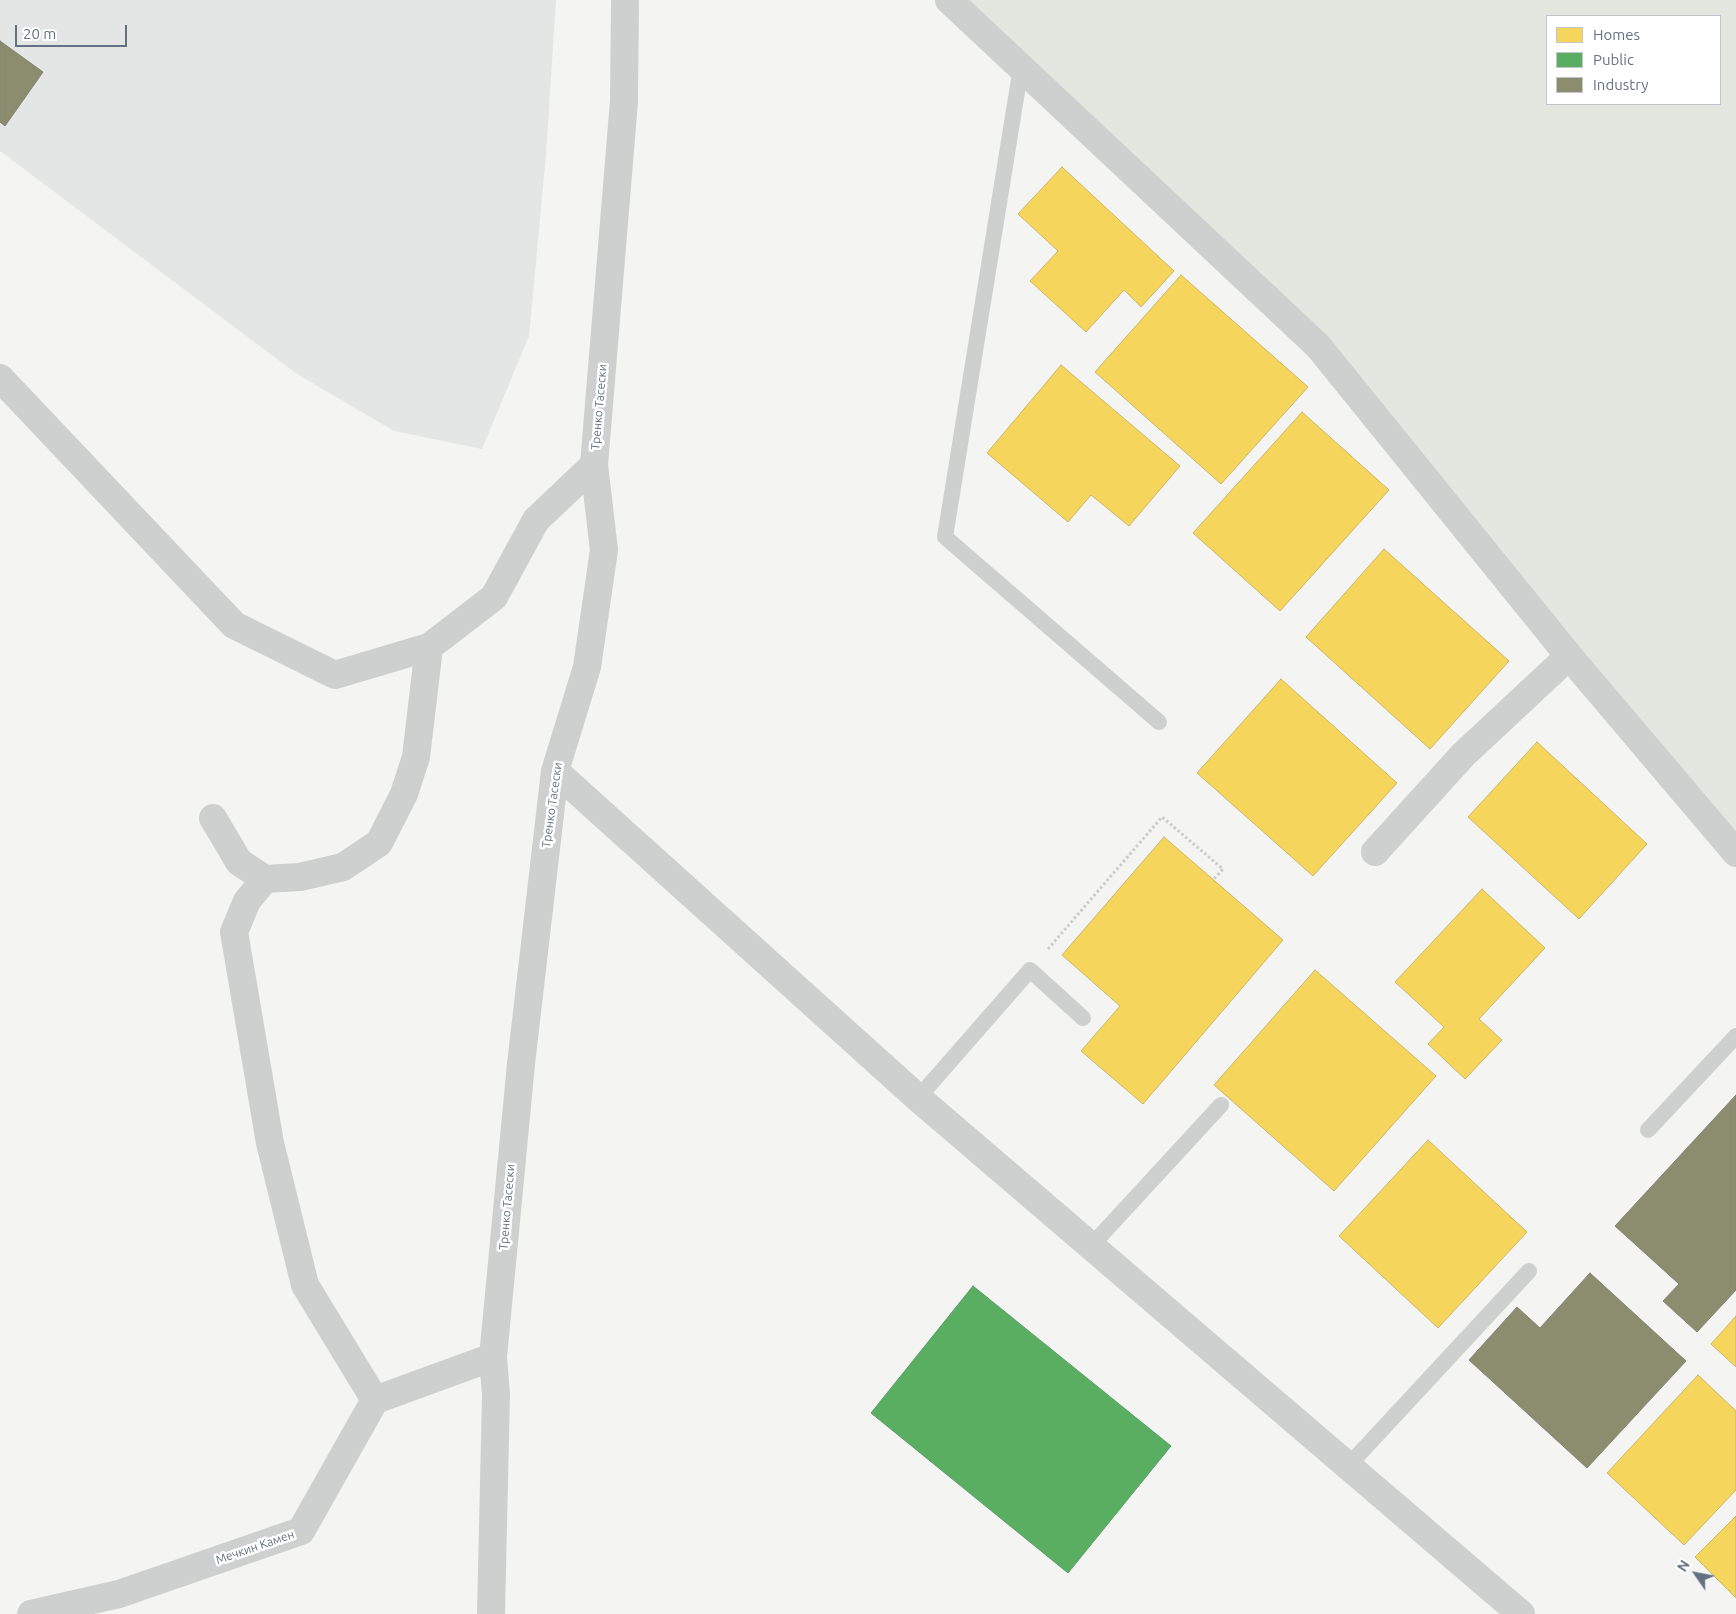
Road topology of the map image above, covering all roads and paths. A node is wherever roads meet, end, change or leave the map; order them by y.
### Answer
1 (625, 0) edge
2 (950, 0) edge
3 (1021, 67) junction
4 (0, 378) edge
5 (594, 465) junction
6 (429, 647) junction
7 (1569, 656) junction
8 (1159, 722) dead end
9 (555, 771) junction
10 (213, 818) dead end
11 (1375, 852) dead end
12 (1736, 853) edge
13 (265, 879) junction
14 (1213, 880) dead end
15 (1030, 970) junction
16 (1083, 1018) dead end
17 (1736, 1036) edge
18 (918, 1098) junction
19 (1221, 1105) dead end
20 (1648, 1130) dead end
21 (1091, 1246) junction
22 (1529, 1271) dead end
23 (493, 1357) junction
24 (375, 1400) junction
25 (1348, 1466) junction
26 (31, 1614) edge
27 (491, 1614) edge
28 (1521, 1614) edge

1 - 5 street, Тренко Тасески
2 - 3 street
3 - 7 street
3 - 8 lane
4 - 6 street
5 - 6 street
5 - 9 street, Тренко Тасески
6 - 13 street
7 - 11 street
7 - 12 street
9 - 18 street
9 - 23 street, Тренко Тасески
10 - 13 street
13 - 24 street
14 - 15 path
15 - 16 lane
15 - 18 lane
17 - 20 lane
18 - 21 street
19 - 21 lane
21 - 25 street
22 - 25 lane
23 - 24 street
23 - 27 street, Тренко Тасески
24 - 26 street, Мечкин Камен
25 - 28 street

